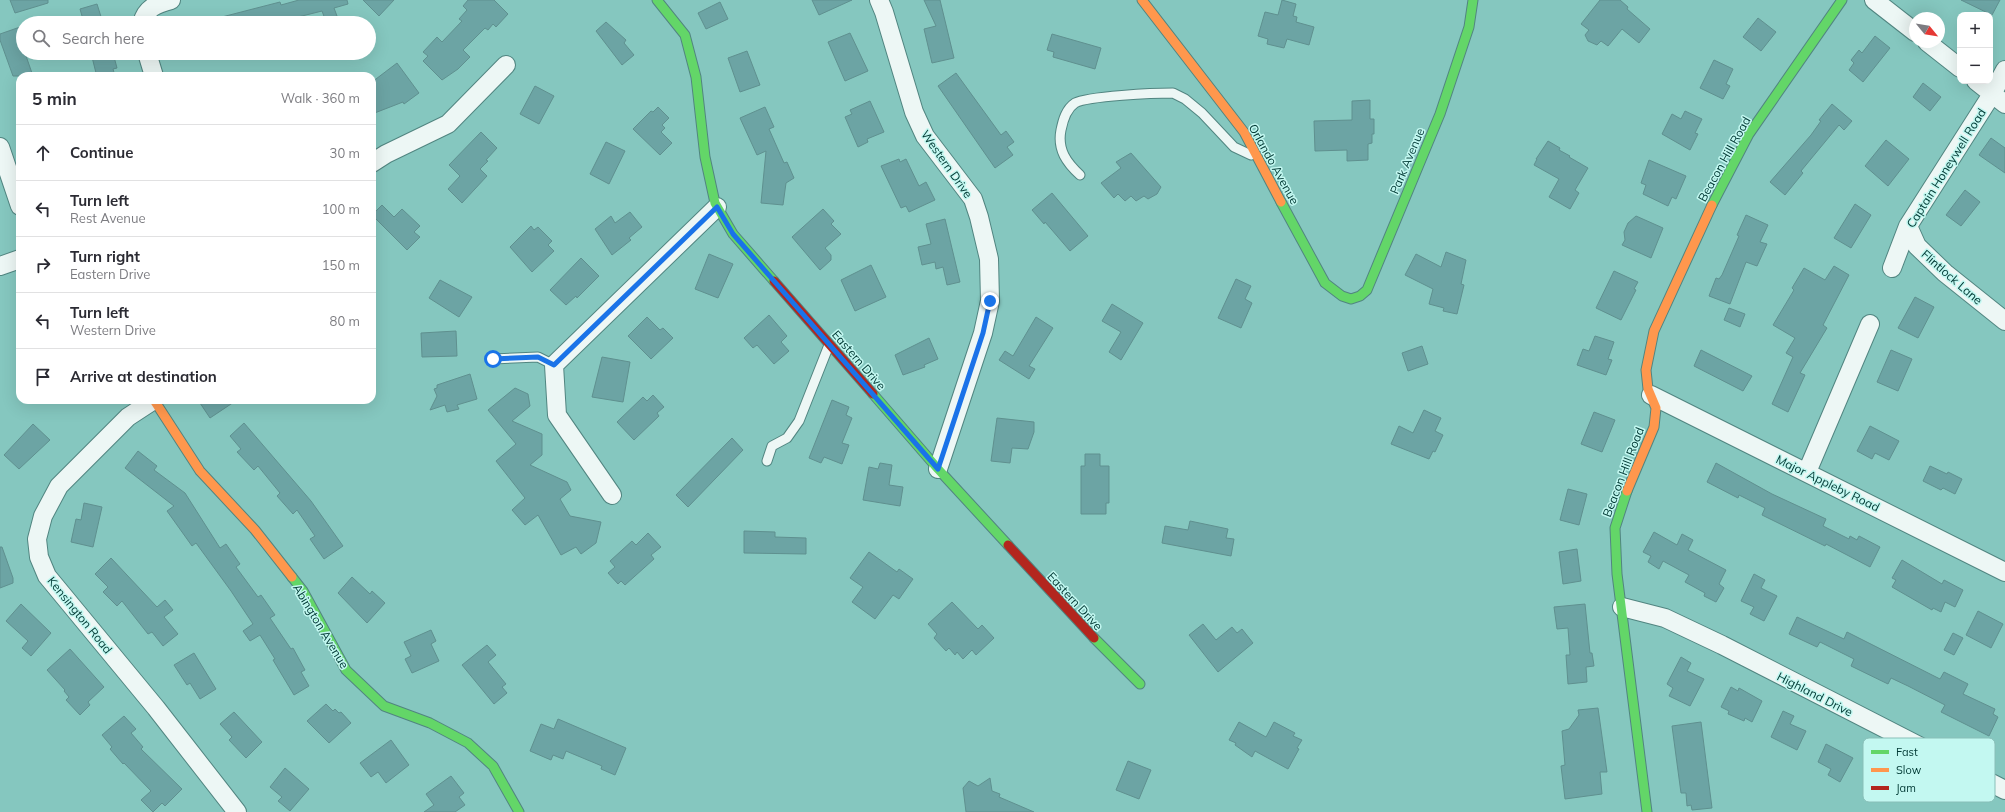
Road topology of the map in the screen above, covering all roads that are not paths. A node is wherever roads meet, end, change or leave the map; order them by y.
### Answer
1 (171, 0) edge
2 (657, 0) edge
3 (879, 0) edge
4 (1142, 0) edge
5 (1473, 0) edge
6 (1842, 0) edge
7 (1874, 0) edge
8 (144, 16) edge
9 (1909, 27) edge
10 (1935, 48) edge
11 (149, 60) edge
12 (506, 66) dead end
13 (1957, 66) edge
14 (2005, 70) edge
15 (153, 72) edge
16 (1980, 84) edge
17 (1999, 99) edge
18 (0, 147) edge
19 (1258, 158) junction
20 (376, 160) edge
21 (1080, 175) dead end
22 (16, 194) edge
23 (717, 207) junction
24 (1908, 226) junction
25 (16, 260) edge
26 (0, 266) edge
27 (1892, 268) dead end
28 (1332, 289) joint
29 (2005, 321) edge
30 (1870, 324) dead end
31 (829, 345) junction
32 (493, 359) dead end
33 (554, 365) junction
34 (1651, 395) junction
35 (148, 404) edge
36 (157, 404) edge
37 (767, 461) dead end
38 (938, 469) junction
39 (1807, 472) junction
40 (612, 496) dead end
41 (2005, 572) edge
42 (1622, 608) junction
43 (1140, 684) dead end
44 (1904, 738) edge
45 (1995, 785) edge
46 (2005, 790) edge
47 (237, 812) edge
48 (519, 812) edge
49 (1647, 812) edge

1 - 8 street
2 - 23 street, Eastern Drive
3 - 38 street, Western Drive
4 - 19 street, Orlando Avenue
5 - 28 street, Park Avenue
6 - 34 street, Beacon Hill Road
7 - 9 street
10 - 13 street
11 - 15 street
12 - 20 street
14 - 17 street, Captain Honeywell Road
16 - 17 street
17 - 24 street, Captain Honeywell Road
18 - 22 street
19 - 21 lane
19 - 28 street, Orlando Avenue
23 - 31 street, Eastern Drive
23 - 33 street
24 - 27 street, Captain Honeywell Road
24 - 29 street, Flintlock Lane
25 - 26 street
30 - 39 street
31 - 37 lane
31 - 38 street, Eastern Drive
32 - 33 lane
33 - 40 street
34 - 39 street, Major Appleby Road
34 - 42 street, Beacon Hill Road
35 - 47 street, Kensington Road
36 - 48 street, Abington Avenue
38 - 43 street, Eastern Drive
39 - 41 street, Major Appleby Road
42 - 44 street, Highland Drive
42 - 49 street, Beacon Hill Road
45 - 46 street, Highland Drive

